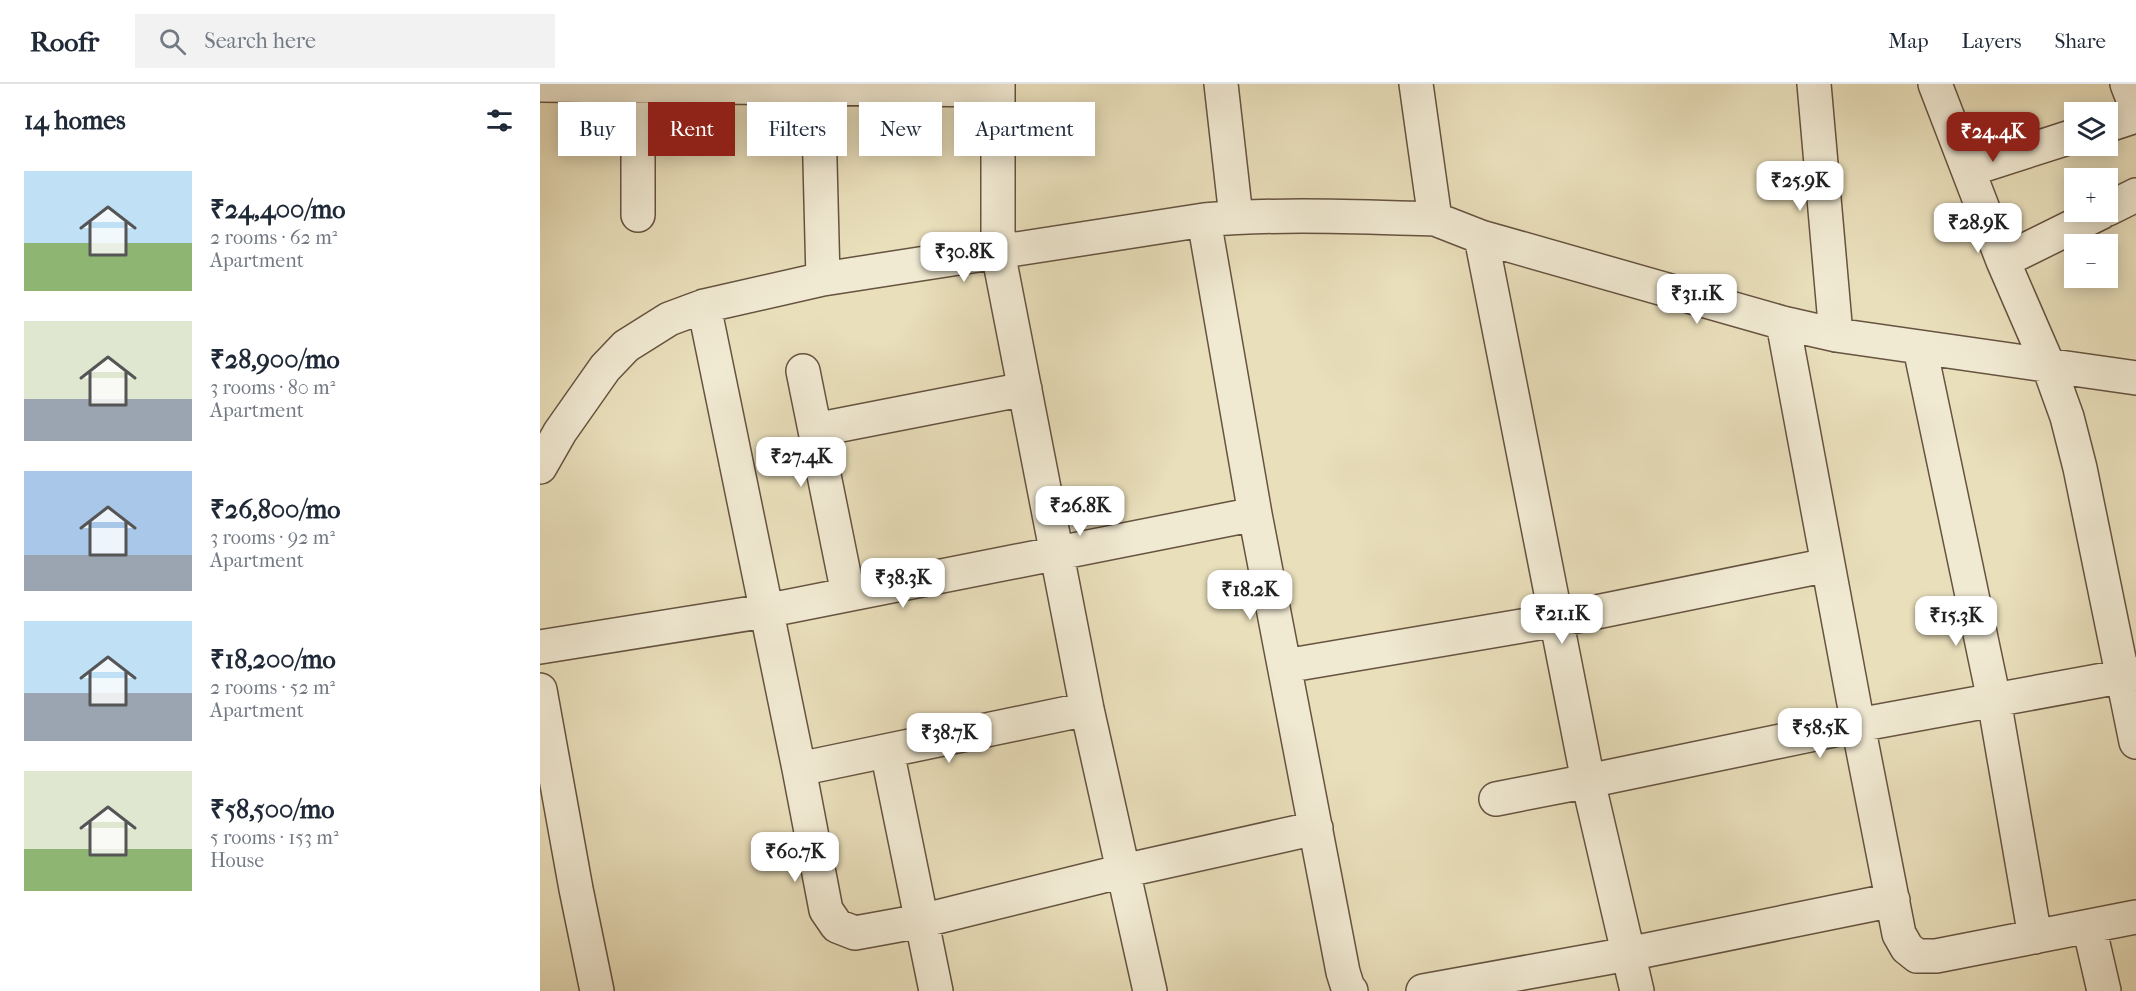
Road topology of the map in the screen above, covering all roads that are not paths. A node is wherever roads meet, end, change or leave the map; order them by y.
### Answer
1 (1221, 84) edge
2 (1416, 84) edge
3 (1814, 84) edge
4 (1935, 84) edge
5 (2127, 84) edge
6 (540, 85) edge
7 (638, 85) edge
8 (818, 86) edge
9 (998, 87) edge
10 (2136, 107) edge
11 (2136, 116) edge
12 (2118, 122) edge
13 (2064, 138) edge
14 (1968, 170) junction
15 (2136, 195) edge
16 (2118, 204) edge
17 (638, 215) dead end
18 (1236, 217) junction
19 (1436, 219) junction
20 (1204, 220) junction
21 (2082, 222) edge
22 (1481, 237) junction
23 (998, 252) junction
24 (2003, 261) junction
25 (823, 279) junction
26 (704, 306) junction
27 (1783, 323) junction
28 (1836, 335) junction
29 (1920, 348) junction
30 (2049, 367) junction
31 (803, 371) dead end
32 (2136, 378) edge
33 (1024, 389) junction
34 (815, 430) junction
35 (540, 467) edge
36 (1255, 514) junction
37 (1057, 552) junction
38 (1828, 565) junction
39 (848, 594) junction
40 (765, 611) junction
41 (1557, 620) junction
42 (540, 647) edge
43 (1285, 666) junction
44 (2130, 675) edge
45 (540, 690) edge
46 (1994, 700) junction
47 (1088, 709) junction
48 (1858, 724) junction
49 (2136, 742) edge
50 (887, 751) junction
51 (799, 769) junction
52 (1588, 781) junction
53 (1496, 799) dead end
54 (1316, 828) junction
55 (553, 837) edge
56 (1123, 871) junction
57 (1893, 900) junction
58 (2136, 917) edge
59 (921, 921) junction
60 (2089, 926) junction
61 (2035, 937) junction
62 (1628, 954) junction
63 (597, 991) edge
64 (936, 991) edge
65 (1150, 991) edge
66 (1351, 991) edge
67 (1423, 991) edge
68 (1637, 991) edge
69 (2104, 991) edge

1 - 18 street
2 - 19 street
3 - 28 street
4 - 14 street
5 - 10 street
6 - 7 street
7 - 8 street
7 - 17 street
8 - 9 street
8 - 25 street
9 - 23 street
11 - 12 street
13 - 14 street
14 - 24 street
15 - 16 street
18 - 19 street
18 - 20 street
19 - 22 street
20 - 23 street
20 - 36 street
21 - 24 street
22 - 27 street
22 - 41 street
23 - 25 street
23 - 33 street
24 - 30 street
25 - 26 street
26 - 35 street
26 - 40 street
27 - 28 street
27 - 38 street
28 - 29 street
29 - 30 street
29 - 46 street
30 - 32 street
30 - 44 street
31 - 34 street
33 - 34 street
33 - 37 street
34 - 39 street
36 - 37 street
36 - 43 street
37 - 39 street
37 - 47 street
38 - 41 street
38 - 48 street
39 - 40 street
40 - 42 street
40 - 51 street
41 - 43 street
41 - 52 street
43 - 54 street
44 - 46 street
44 - 49 street
45 - 55 street
46 - 48 street
46 - 61 street
47 - 50 street
47 - 56 street
48 - 52 street
48 - 57 street
50 - 51 street
50 - 59 street
51 - 59 street
52 - 53 street
52 - 62 street
54 - 56 street
54 - 66 street
55 - 63 street
56 - 59 street
56 - 65 street
57 - 61 street
57 - 62 street
58 - 60 street
59 - 64 street
60 - 61 street
60 - 69 street
62 - 67 street
62 - 68 street

